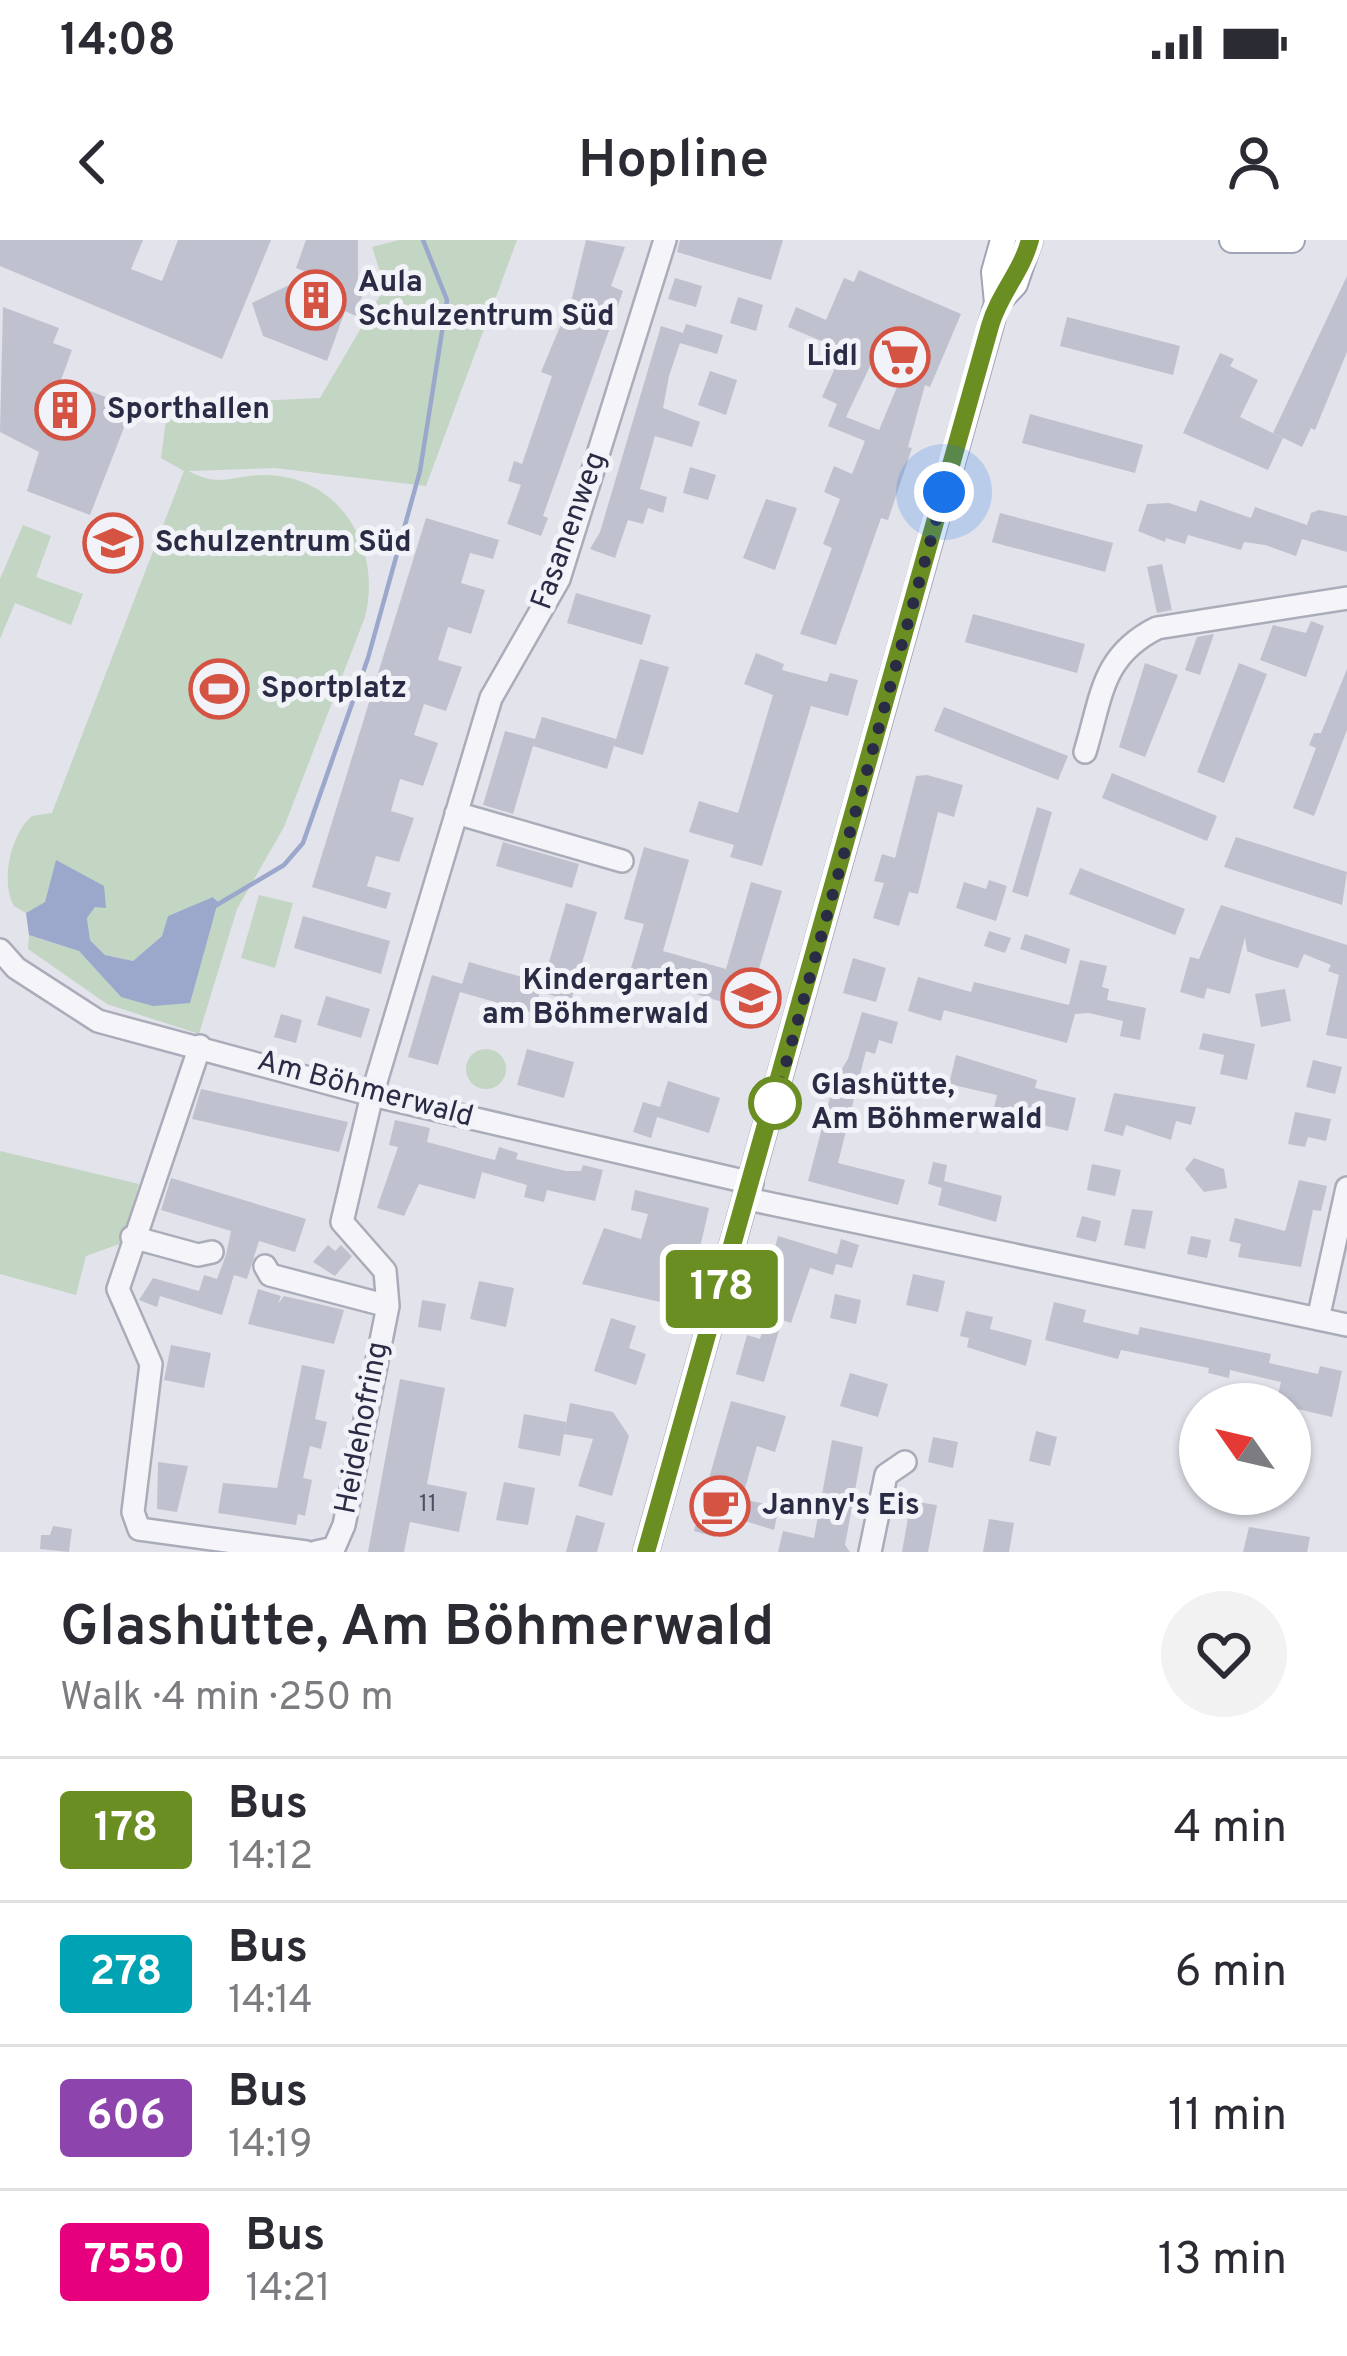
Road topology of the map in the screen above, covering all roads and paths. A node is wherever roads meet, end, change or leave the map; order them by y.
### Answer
1 (665, 240) edge
2 (1003, 240) edge
3 (1030, 240) edge
4 (1232, 240) edge
5 (1292, 240) edge
6 (997, 303) junction
7 (1347, 598) edge
8 (1084, 752) dead end
9 (456, 813) junction
10 (622, 861) dead end
11 (0, 950) edge
12 (200, 1046) junction
13 (372, 1095) junction
14 (1347, 1188) edge
15 (750, 1191) junction
16 (132, 1237) junction
17 (212, 1252) dead end
18 (265, 1266) dead end
19 (388, 1306) junction
20 (1318, 1319) junction
21 (1347, 1325) edge
22 (905, 1462) dead end
23 (328, 1551) edge
24 (306, 1552) edge
25 (646, 1552) edge
26 (870, 1552) edge

1 - 9 street, Fasanenweg
2 - 6 main road
3 - 6 main road
4 - 5 main road
6 - 15 main road
7 - 8 street
9 - 10 street
9 - 13 street, Fasanenweg
11 - 12 street, Am Böhmerwald
12 - 13 street, Am Böhmerwald
12 - 16 street
13 - 15 street, Am Böhmerwald
13 - 19 street, Heidehofring
14 - 20 street
15 - 20 street, Am Böhmerwald
15 - 25 main road
16 - 17 street
16 - 24 street
18 - 19 street, Heidehofring
19 - 23 street, Heidehofring
20 - 21 street, Am Böhmerwald
22 - 26 street

